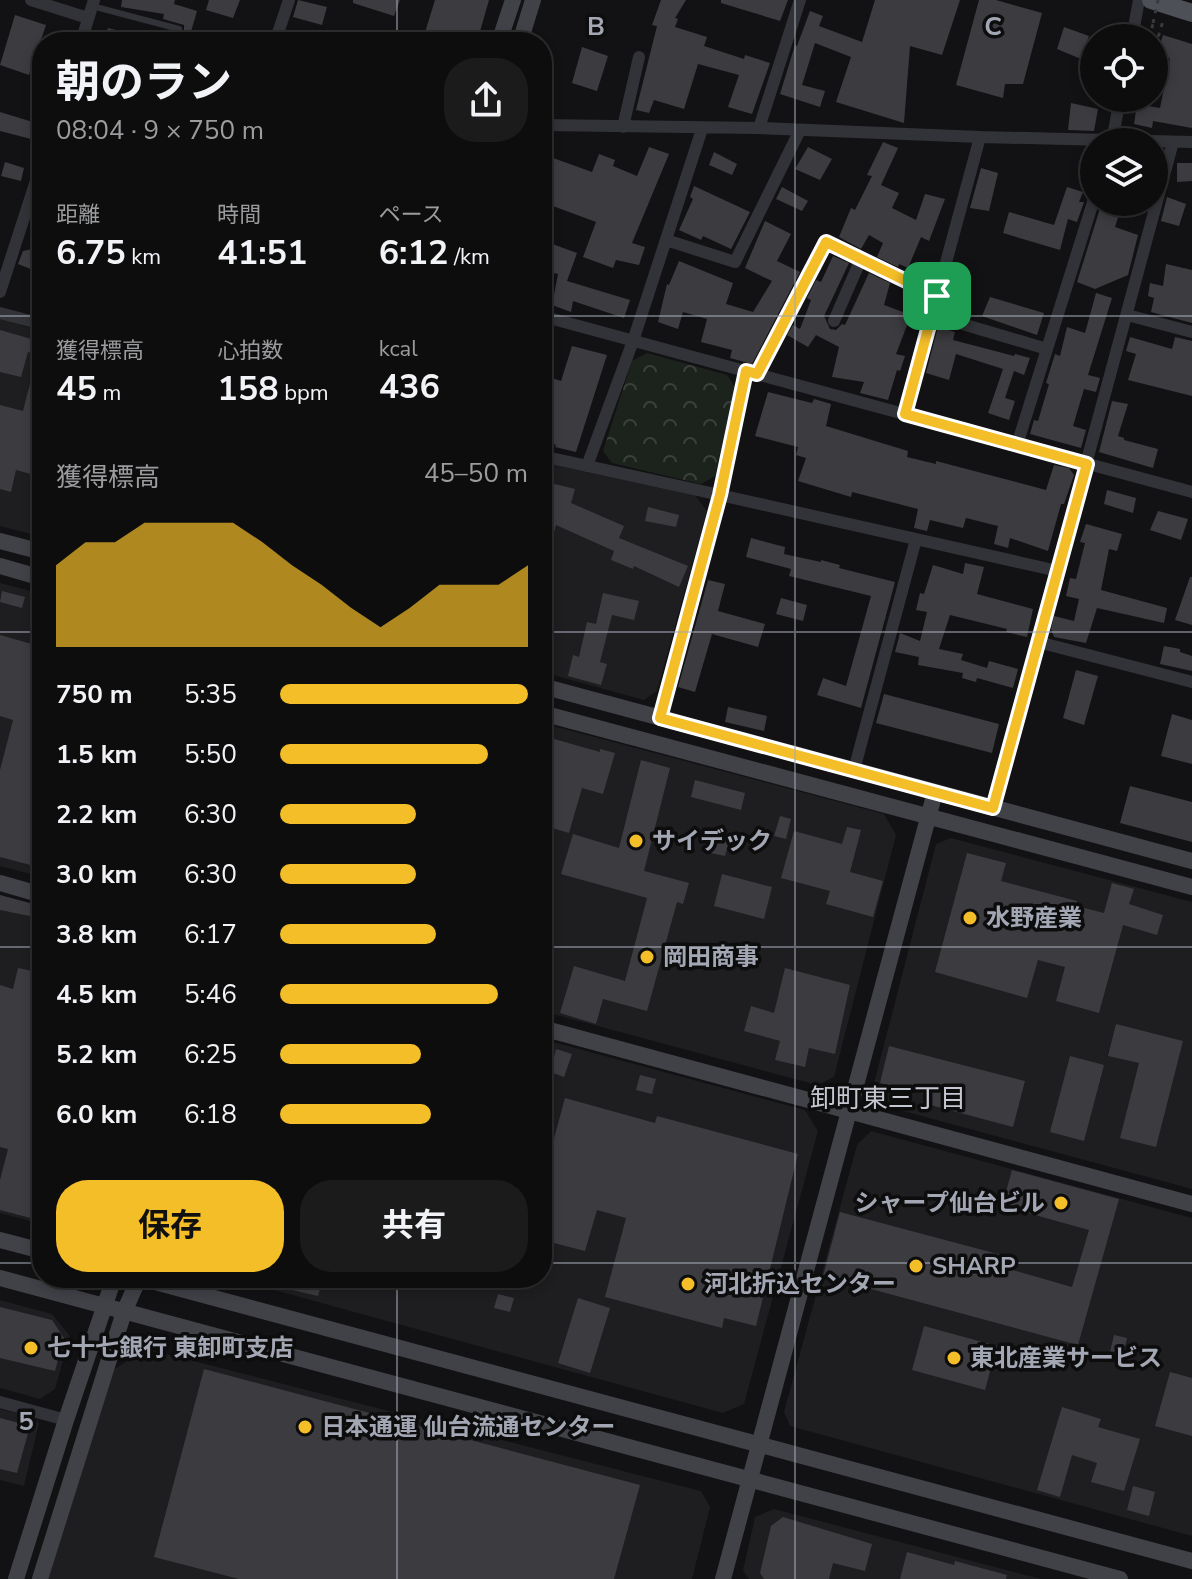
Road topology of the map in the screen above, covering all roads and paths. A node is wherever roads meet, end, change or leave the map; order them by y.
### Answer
1 (31, 0) edge
2 (289, 0) edge
3 (513, 0) edge
4 (533, 0) edge
5 (800, 0) edge
6 (1139, 0) edge
7 (1151, 0) edge
8 (1158, 0) edge
9 (92, 8) edge
10 (1192, 13) edge
11 (1163, 21) dead end
12 (1135, 24) edge
13 (1153, 24) edge
14 (1162, 24) edge
15 (179, 29) dead end
16 (84, 32) edge
17 (278, 32) edge
18 (502, 32) edge
19 (523, 32) edge
20 (639, 57) dead end
21 (552, 125) edge
22 (623, 127) junction
23 (759, 128) junction
24 (702, 129) junction
25 (800, 130) junction
26 (980, 137) junction
27 (1080, 140) edge
28 (1168, 142) edge
29 (1173, 142) junction
30 (1192, 142) edge
31 (32, 194) edge
32 (1089, 216) edge
33 (666, 240) junction
34 (861, 259) junction
35 (0, 292) edge
36 (937, 296) junction
37 (0, 313) edge
38 (932, 315) junction
39 (1127, 315) junction
40 (552, 319) edge
41 (32, 321) edge
42 (834, 321) dead end
43 (1192, 332) edge
44 (633, 341) junction
45 (1047, 349) junction
46 (752, 373) junction
47 (905, 414) junction
48 (1017, 445) junction
49 (552, 458) edge
50 (1087, 464) junction
51 (587, 466) junction
52 (1192, 492) edge
53 (720, 495) junction
54 (916, 539) junction
55 (0, 541) edge
56 (32, 549) edge
57 (0, 566) edge
58 (1058, 571) junction
59 (32, 575) edge
60 (1038, 642) junction
61 (1192, 682) edge
62 (552, 689) edge
63 (552, 716) edge
64 (660, 718) junction
65 (854, 770) junction
66 (935, 792) junction
67 (993, 808) junction
68 (929, 817) junction
69 (1192, 861) edge
70 (0, 883) edge
71 (1192, 887) edge
72 (32, 892) edge
73 (552, 1031) edge
74 (851, 1110) junction
75 (1192, 1204) edge
76 (0, 1240) edge
77 (32, 1248) edge
78 (0, 1278) edge
79 (32, 1287) edge
80 (36, 1288) edge
81 (111, 1288) edge
82 (135, 1288) edge
83 (177, 1288) edge
84 (104, 1307) junction
85 (124, 1312) junction
86 (0, 1402) edge
87 (66, 1420) junction
88 (759, 1444) junction
89 (750, 1479) junction
90 (1192, 1561) edge
91 (16, 1579) edge
92 (40, 1579) edge
93 (723, 1579) edge
94 (1120, 1579) edge

1 - 9 street
2 - 17 street
3 - 18 street
4 - 19 street
5 - 23 street
6 - 12 street
7 - 10 main road
8 - 13 path, bridge
9 - 15 lane
9 - 16 street
11 - 14 path
20 - 22 street
21 - 22 street
22 - 24 street
23 - 24 street
23 - 25 street
24 - 33 street
25 - 26 street
25 - 33 street
26 - 27 street
26 - 36 street
28 - 29 street
29 - 30 street
29 - 39 street
31 - 35 street
32 - 45 street
33 - 44 street
34 - 36 street
34 - 42 street
34 - 46 street
36 - 38 street
37 - 41 street
38 - 45 street
38 - 47 street
39 - 43 street
39 - 50 street
40 - 44 street
44 - 46 street
44 - 51 street
45 - 48 street
46 - 47 street
46 - 53 street
47 - 48 street
48 - 50 street
49 - 51 street
50 - 52 street
50 - 58 street
51 - 53 street
53 - 54 street
53 - 64 street
54 - 58 street
54 - 65 street
55 - 56 street
57 - 59 street
58 - 60 street
60 - 61 street
60 - 67 street
62 - 64 street
63 - 68 street
64 - 65 street
65 - 66 street
66 - 67 street
66 - 68 street
67 - 69 street
68 - 71 street
68 - 74 street
70 - 72 street
73 - 74 street
74 - 75 street
74 - 88 street
76 - 77 street
78 - 79 street
80 - 84 street
81 - 84 street
82 - 85 street
83 - 88 street
84 - 85 street
84 - 87 street
85 - 89 street
85 - 92 street
86 - 87 street
87 - 91 street
88 - 89 street
88 - 90 street
89 - 93 street
89 - 94 street

